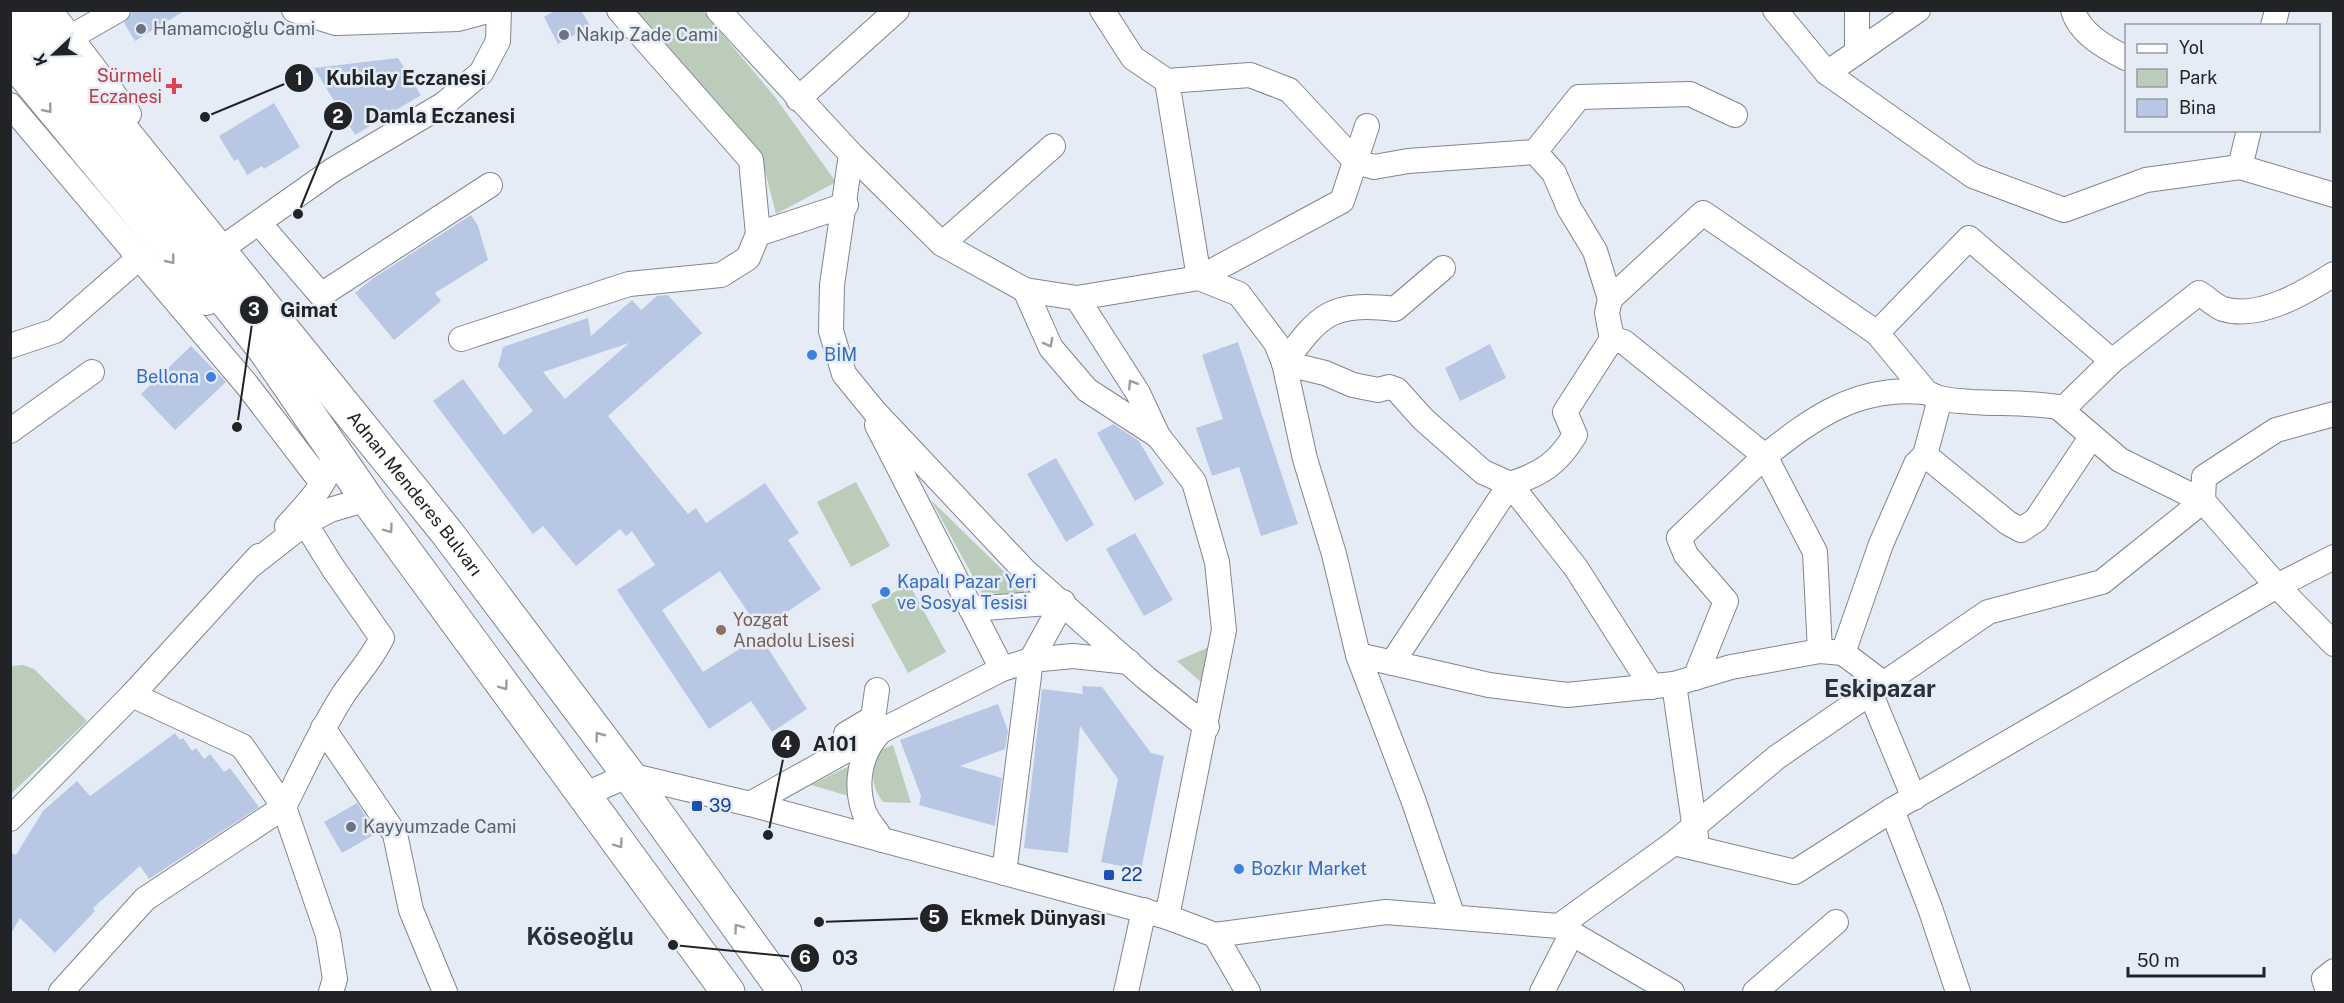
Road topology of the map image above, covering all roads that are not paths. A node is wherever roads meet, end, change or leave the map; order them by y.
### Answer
1 (25, 10) edge
2 (50, 10) edge
3 (118, 10) edge
4 (294, 10) edge
5 (492, 10) edge
6 (499, 10) edge
7 (619, 10) edge
8 (718, 10) edge
9 (897, 10) edge
10 (1102, 10) edge
11 (1775, 10) edge
12 (1857, 10) edge
13 (1918, 10) edge
14 (2073, 10) edge
15 (10, 31) edge
16 (71, 38) junction
17 (1857, 52) junction
18 (2125, 57) edge
19 (10, 64) edge
20 (1827, 73) junction
21 (1167, 81) junction
22 (798, 99) junction
23 (10, 105) edge
24 (1735, 116) dead end
25 (1367, 126) dead end
26 (2249, 132) edge
27 (1053, 146) dead end
28 (1535, 152) junction
29 (851, 154) junction
30 (1356, 162) junction
31 (2240, 168) junction
32 (490, 184) dead end
33 (2334, 195) edge
34 (846, 204) junction
35 (258, 223) junction
36 (758, 234) junction
37 (228, 244) junction
38 (942, 244) junction
39 (140, 257) junction
40 (1443, 268) dead end
41 (2334, 274) edge
42 (1199, 278) junction
43 (1025, 290) junction
44 (1077, 298) junction
45 (1610, 299) junction
46 (1877, 333) junction
47 (460, 339) dead end
48 (1612, 339) junction
49 (10, 346) edge
50 (2112, 361) junction
51 (1284, 363) junction
52 (92, 372) dead end
53 (1933, 395) junction
54 (862, 396) junction
55 (2058, 407) junction
56 (2334, 414) edge
57 (10, 431) edge
58 (1158, 436) junction
59 (2092, 436) junction
60 (333, 452) junction
61 (1925, 455) junction
62 (1766, 456) junction
63 (322, 483) junction
64 (1510, 484) junction
65 (368, 499) junction
66 (2203, 501) junction
67 (305, 523) junction
68 (448, 534) junction
69 (2334, 557) edge
70 (249, 567) junction
71 (2277, 586) junction
72 (1064, 602) junction
73 (971, 609) junction
74 (2334, 644) edge
75 (1832, 652) junction
76 (1358, 655) junction
77 (1031, 660) junction
78 (1129, 662) junction
79 (1392, 663) junction
80 (1002, 669) junction
81 (1674, 683) junction
82 (1876, 688) junction
83 (878, 690) dead end
84 (132, 695) junction
85 (1207, 727) junction
86 (323, 728) junction
87 (881, 731) junction
88 (629, 775) junction
89 (788, 783) junction
90 (584, 795) junction
91 (1914, 798) junction
92 (750, 804) junction
93 (284, 807) junction
94 (1893, 810) junction
95 (10, 819) edge
96 (1689, 839) junction
97 (882, 840) junction
98 (1004, 873) junction
99 (1156, 913) junction
100 (1453, 917) junction
101 (1836, 922) dead end
102 (1566, 930) junction
103 (1215, 935) junction
104 (2334, 970) edge
105 (61, 993) edge
106 (331, 993) edge
107 (446, 993) edge
108 (728, 993) edge
109 (785, 993) edge
110 (1126, 993) edge
111 (1248, 993) edge
112 (1542, 993) edge
113 (1672, 993) edge
114 (1755, 993) edge
115 (1958, 993) edge
116 (2328, 993) edge

1 - 68 highway, Adnan Menderes Bulvarı
2 - 16 street
3 - 16 street
4 - 5 street
6 - 35 street
7 - 36 street
8 - 22 street
9 - 22 street
10 - 21 street
11 - 20 street
12 - 17 street
13 - 17 street
14 - 18 street
15 - 60 highway, Adnan Menderes Bulvarı
16 - 37 street
17 - 20 street
19 -> 60 street
20 - 31 street
21 - 30 street
21 - 42 street
22 - 29 street
23 - 39 street
24 - 28 street
25 - 30 street
26 - 31 street
27 - 38 street
28 - 30 street
28 - 45 street
29 - 34 street
29 - 38 street
30 - 42 street
31 - 33 street
32 - 35 street
34 - 36 street
34 - 54 street
35 - 37 street
36 - 47 street
37 - 68 street
38 - 43 street
39 - 49 street
39 - 63 street
40 - 51 street
41 - 50 street
42 - 44 street
42 - 51 street
43 - 44 street
43 -> 58 street
58 -> 44 street
45 - 46 street
45 - 48 street
46 - 50 street
46 - 53 street
48 - 62 street
48 - 64 street
50 - 55 street
51 - 64 street
51 - 76 street
52 - 57 street
53 - 55 street
53 - 61 street
53 - 62 street
54 - 72 street
54 - 73 street
55 - 59 street
56 - 66 street
58 - 85 street
59 - 61 street
59 - 66 street
60 - 63 street
60 - 65 highway, Adnan Menderes Bulvarı
61 - 75 street
62 - 75 street
62 - 81 street
63 - 70 street
64 - 79 street
64 - 81 street
65 - 67 street
65 -> 90 highway, Adnan Menderes Bulvarı
66 - 71 street
66 - 82 street
67 - 70 street
67 - 86 street
88 -> 68 highway, Adnan Menderes Bulvarı
69 - 71 street
70 - 84 street
71 - 74 street
71 - 91 street
72 - 73 street
72 - 77 street
72 - 78 street
73 - 80 street
75 - 81 street
75 - 82 street
76 - 79 street
76 - 100 street
77 - 78 street
77 - 80 street
77 - 98 street
78 - 85 street
79 - 81 street
80 - 87 street
81 - 96 street
82 - 91 street
82 - 96 street
83 - 89 street
84 - 93 street
84 - 95 street
85 - 99 street
86 - 93 street
86 - 107 street
87 - 89 street
87 - 97 street
88 - 90 street
88 - 92 street
109 -> 88 highway, Adnan Menderes Bulvarı
89 - 92 street
90 -> 108 highway, Adnan Menderes Bulvarı
91 - 94 street
92 - 97 street
93 - 105 street
93 - 106 street
94 - 96 street
94 - 115 street
96 - 102 street
97 - 98 street
98 - 99 street
99 - 103 street
99 - 110 street
100 - 102 street
100 - 103 street
101 - 114 street
102 - 112 street
102 - 113 street
103 - 111 street
104 - 116 street

